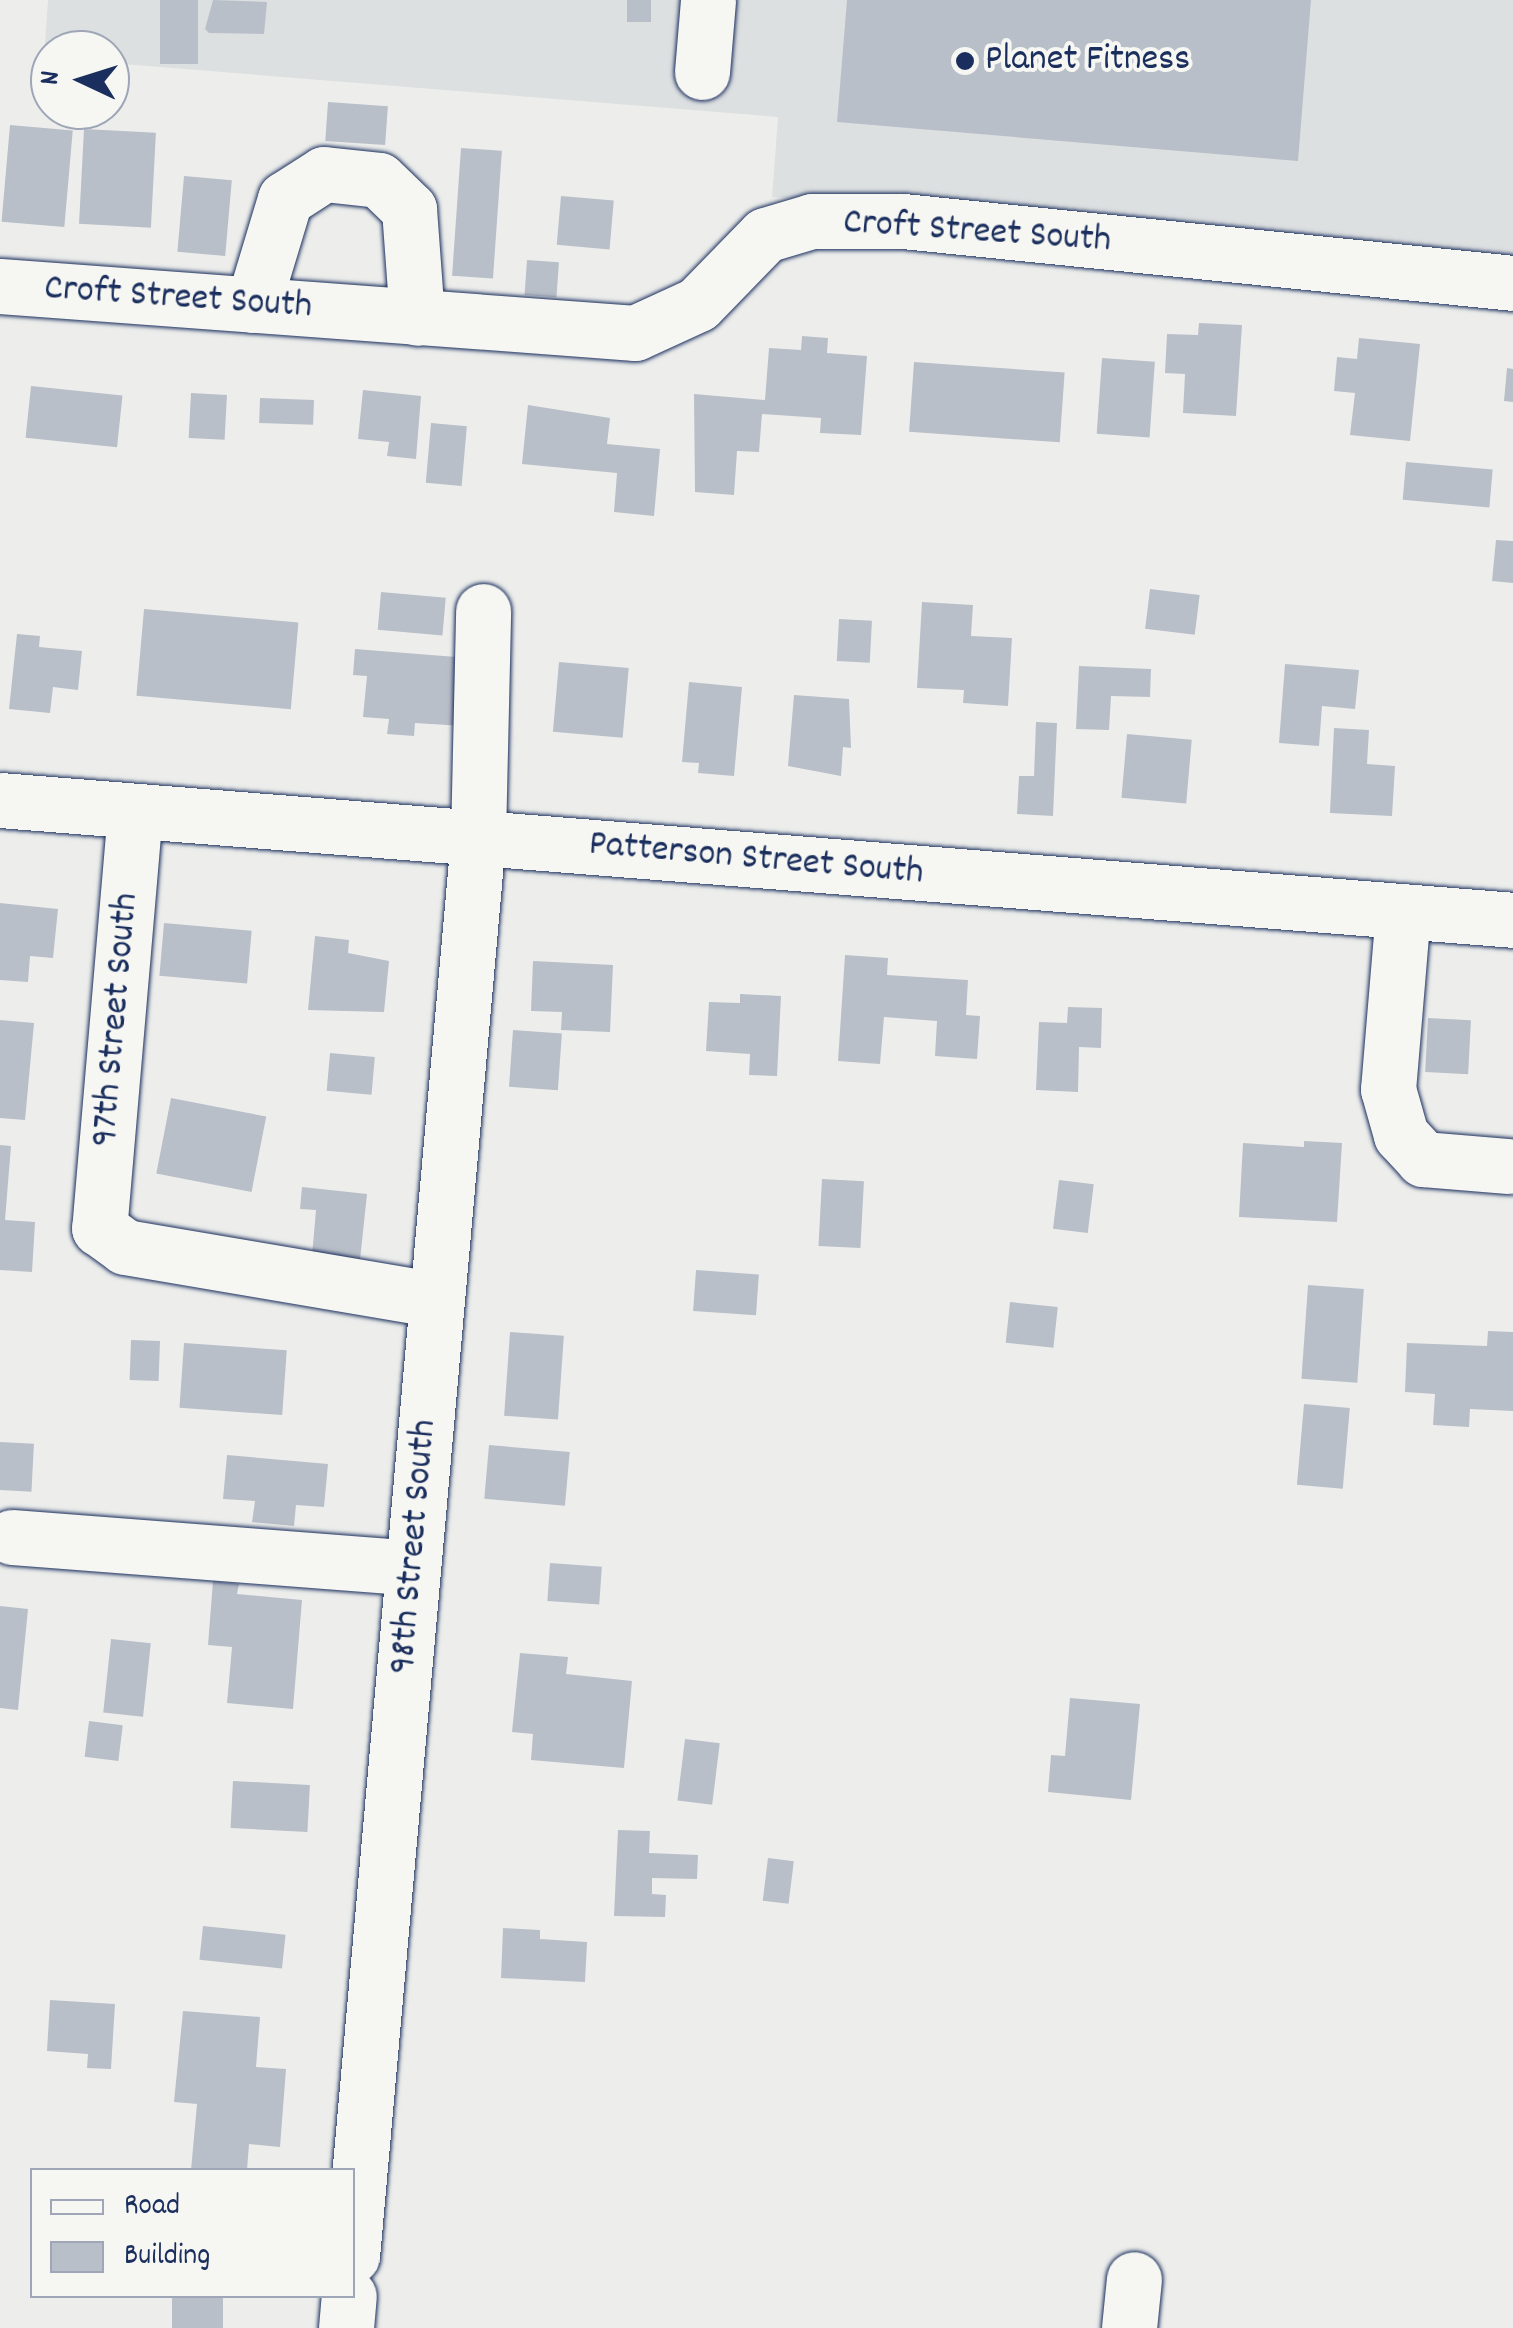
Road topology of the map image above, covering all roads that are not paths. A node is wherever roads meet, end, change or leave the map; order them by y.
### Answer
1 (708, 0) edge
2 (702, 72) dead end
3 (1513, 283) edge
4 (0, 286) edge
5 (253, 305) junction
6 (416, 318) junction
7 (483, 612) dead end
8 (0, 800) edge
9 (136, 811) junction
10 (478, 838) junction
11 (1404, 912) junction
12 (1513, 920) edge
13 (1508, 1166) dead end
14 (437, 1300) junction
15 (12, 1537) dead end
16 (414, 1568) junction
17 (355, 2223) edge
18 (349, 2298) edge
19 (346, 2328) edge

1 - 2 street
3 - 6 street, Croft Street South
4 - 5 street, Croft Street South
5 - 6 street, Croft Street South
5 - 6 street
7 - 10 street, 98th Street South
8 - 9 street, Patterson Street South
9 - 10 street, Patterson Street South
9 - 14 street, 97th Street South
10 - 11 street, Patterson Street South
10 - 14 street, 98th Street South
11 - 12 street, Patterson Street South
11 - 13 street
14 - 16 street, 98th Street South
15 - 16 street
16 - 17 street, 98th Street South
18 - 19 street

